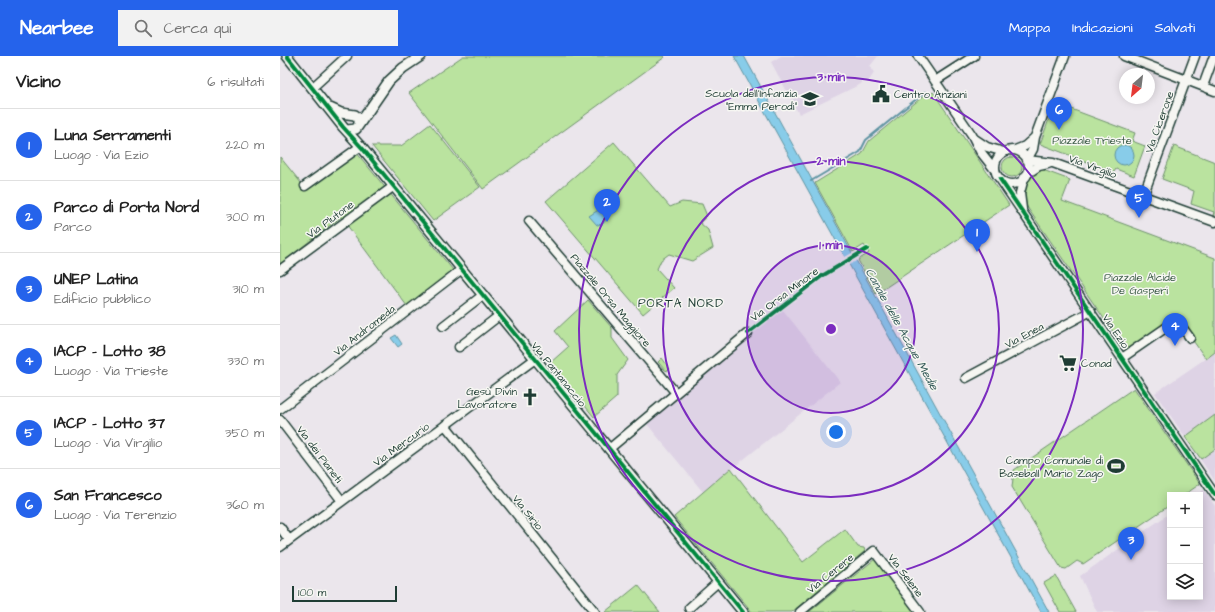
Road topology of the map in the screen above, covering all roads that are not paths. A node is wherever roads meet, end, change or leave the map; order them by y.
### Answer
1 (287, 56) edge
2 (347, 56) edge
3 (421, 56) edge
4 (918, 56) edge
5 (974, 56) edge
6 (1065, 56) edge
7 (1195, 56) edge
8 (1214, 56) edge
9 (1128, 57) edge
10 (1186, 80) junction
11 (935, 81) junction
12 (1203, 86) junction
13 (312, 87) junction
14 (1215, 91) edge
15 (375, 100) junction
16 (329, 107) junction
17 (350, 114) junction
18 (351, 127) junction
19 (972, 136) junction
20 (1035, 137) junction
21 (362, 146) junction
22 (1033, 148) junction
23 (1015, 150) junction
24 (1004, 152) junction
25 (1027, 160) junction
26 (1053, 163) junction
27 (995, 170) junction
28 (1025, 176) junction
29 (1000, 179) junction
30 (305, 186) dead end
31 (394, 186) junction
32 (1143, 196) junction
33 (1022, 210) junction
34 (529, 221) dead end
35 (1215, 222) edge
36 (462, 269) junction
37 (280, 270) edge
38 (483, 295) junction
39 (1091, 311) junction
40 (500, 315) junction
41 (443, 326) dead end
42 (748, 333) dead end
43 (1190, 338) dead end
44 (459, 347) dead end
45 (1122, 358) junction
46 (535, 359) junction
47 (966, 378) dead end
48 (676, 393) junction
49 (280, 409) edge
50 (280, 420) edge
51 (445, 425) junction
52 (609, 449) junction
53 (1215, 495) edge
54 (342, 501) junction
55 (280, 527) edge
56 (290, 540) junction
57 (280, 547) edge
58 (874, 551) joint
59 (718, 582) junction
60 (688, 608) dead end
61 (595, 612) edge
62 (743, 612) edge
63 (800, 612) edge
64 (920, 612) edge

1 - 13 street, Via Pantanaccio
2 - 13 street
3 - 15 street
4 - 11 street
5 - 11 street
6 - 20 street
7 - 10 street, Via Cicerone
8 - 12 street
9 - 10 street
10 - 12 street
10 - 32 street, Via Cicerone
11 - 19 street
12 - 14 street
13 - 16 street, Via Pantanaccio
15 - 17 street
15 - 18 street
16 - 17 street, Via Pantanaccio
16 - 18 street, Via Pantanaccio
17 - 18 street
17 - 18 street
18 - 21 street, Via Pantanaccio
19 - 24 street
19 - 27 street
20 - 22 street
20 - 23 street
21 - 30 street
21 - 31 street, Via Pantanaccio
22 - 25 street
22 - 26 street, Via Virgilio
23 - 24 street
23 - 25 street
24 - 27 street
25 - 26 street, Via Virgilio
25 - 28 street
26 - 28 street, Via Virgilio
26 - 32 street, Via Virgilio
27 - 29 street
28 - 29 street
28 - 33 street
29 - 33 street, Via Ezio
31 - 36 street, Via Pantanaccio
31 - 37 street, Via Plutone
32 - 35 street, Via Virgilio
33 - 39 street, Via Ezio
34 - 48 street, Piazzale Orsa Maggiore
36 - 38 street, Via Pantanaccio
36 - 49 street, Via Andromeda
38 - 40 street, Via Pantanaccio
38 - 41 street
39 - 45 street, Via Ezio
39 - 47 street, Via Enea
40 - 44 street
40 - 46 street, Via Pantanaccio
42 - 48 street, Via Orsa Minore
43 - 45 street
45 - 53 street, Via Ezio
46 - 51 street, Via Mercurio
46 - 52 street, Via Pantanaccio
48 - 52 street, Via Orsa Minore
50 - 54 street, Via dei Pianeti
51 - 54 street, Via Mercurio
51 - 61 street, Via Sirio
52 - 59 street, Via Pantanaccio
54 - 56 street, Via Mercurio
55 - 56 street
56 - 57 street, Via Mercurio
58 - 63 street, Via Cerere
58 - 64 street, Via Selene
59 - 60 street
59 - 62 street, Via Pantanaccio

